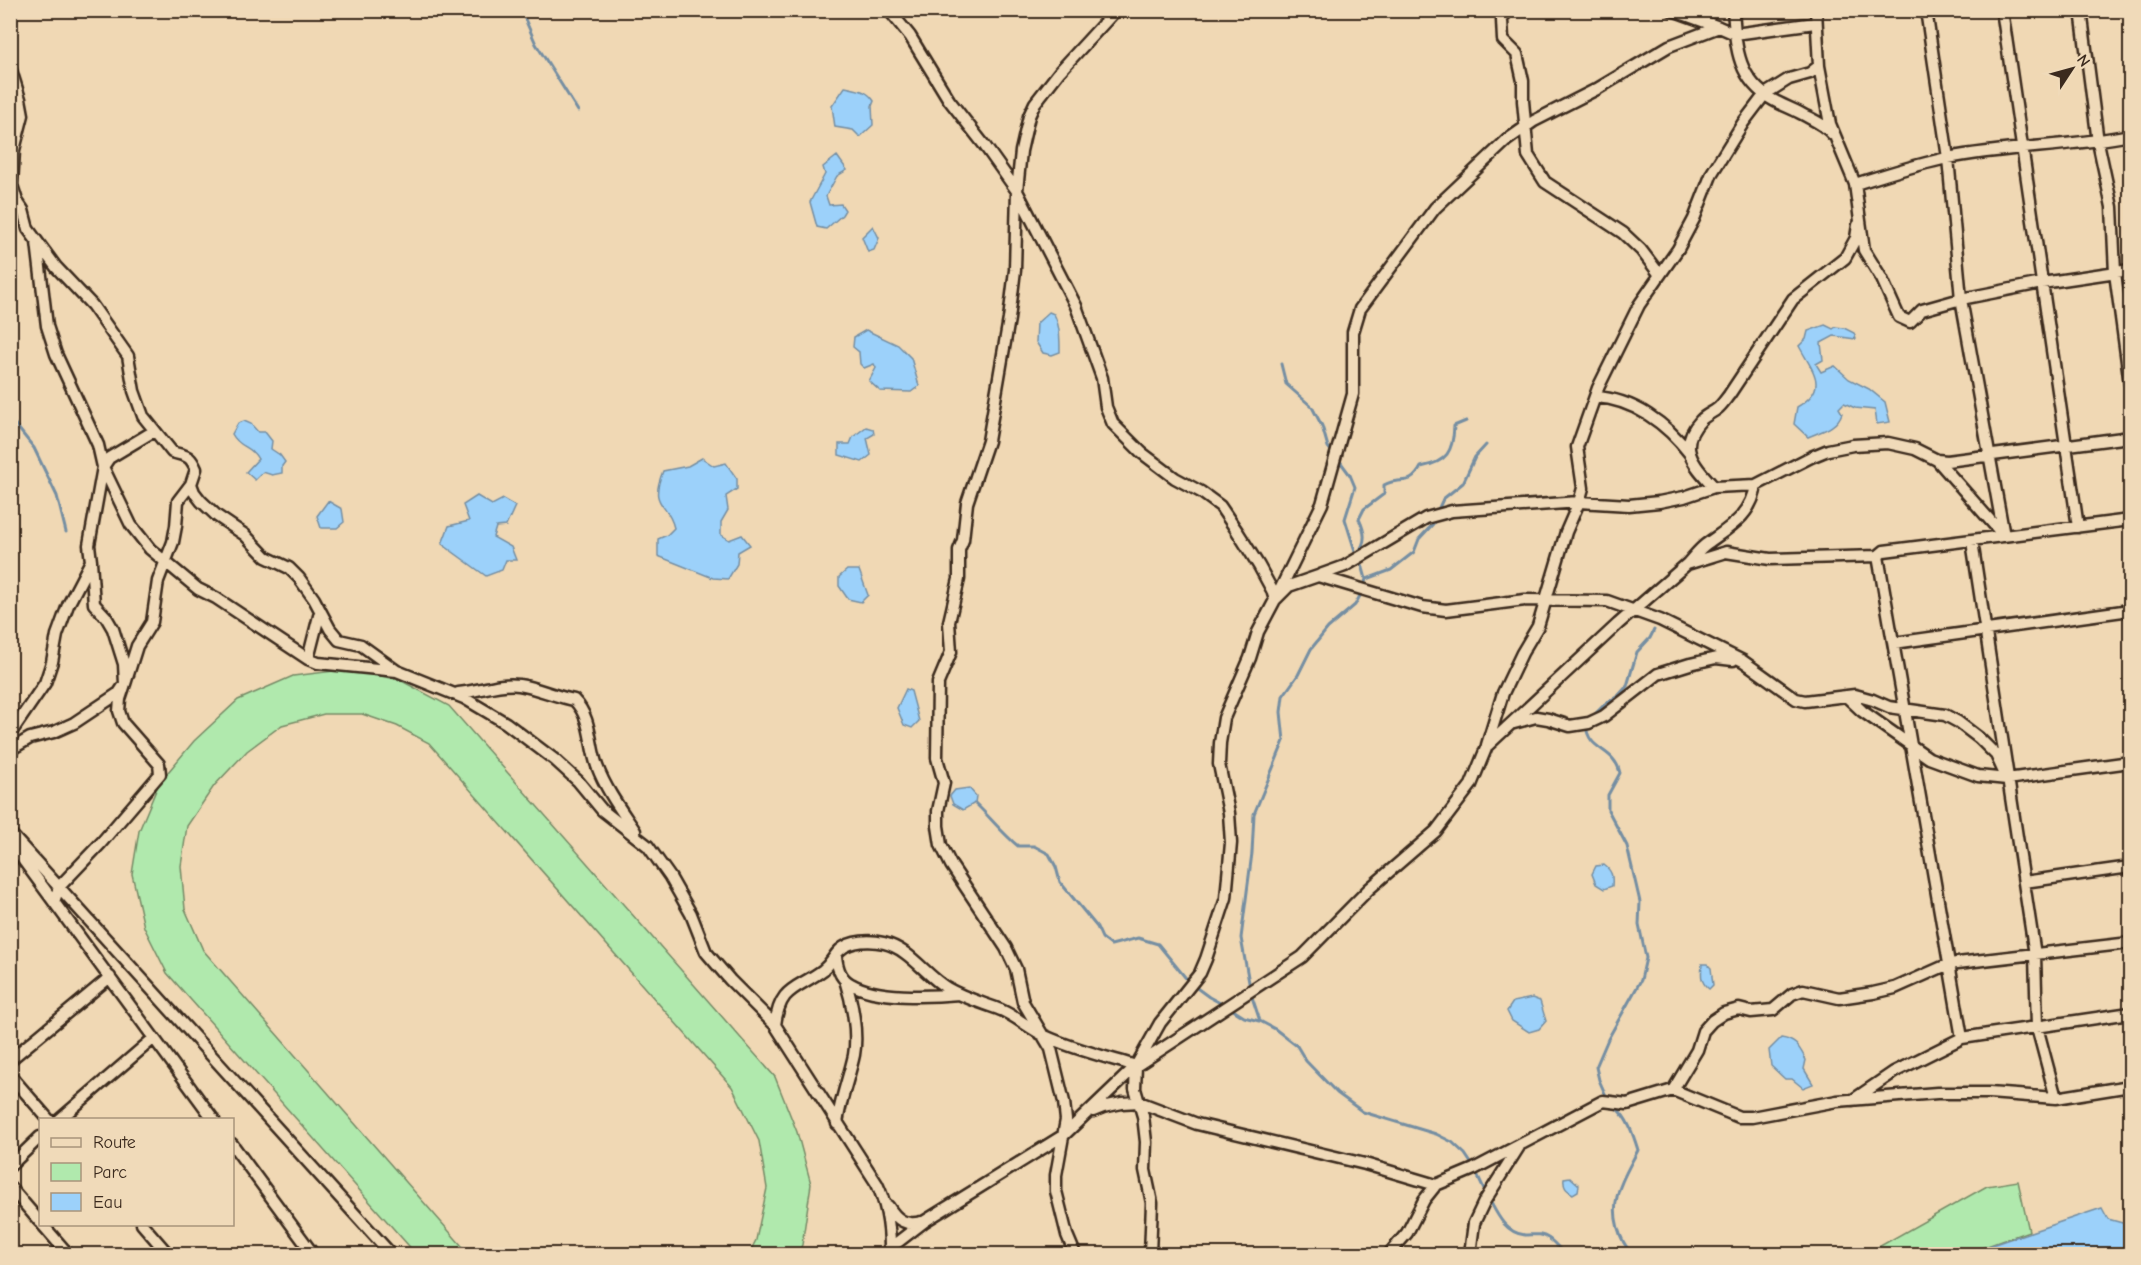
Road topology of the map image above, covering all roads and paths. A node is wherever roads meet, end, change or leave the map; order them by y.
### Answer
1 (889, 10) edge
2 (1116, 10) edge
3 (1507, 10) edge
4 (1672, 10) edge
5 (1733, 10) edge
6 (1816, 10) edge
7 (1926, 10) edge
8 (2002, 10) edge
9 (2081, 10) edge
10 (1815, 23) junction
11 (1719, 27) junction
12 (1735, 34) junction
13 (1819, 66) junction
14 (10, 67) edge
15 (1765, 94) junction
16 (1525, 127) junction
17 (2130, 135) edge
18 (2098, 142) junction
19 (1839, 145) junction
20 (2022, 148) junction
21 (1948, 158) junction
22 (1855, 184) junction
23 (1017, 191) junction
24 (1860, 219) junction
25 (37, 242) junction
26 (2130, 270) edge
27 (2115, 273) junction
28 (1660, 275) junction
29 (2042, 284) junction
30 (1961, 299) junction
31 (2130, 384) edge
32 (1595, 397) junction
33 (154, 431) junction
34 (2130, 437) edge
35 (2066, 445) junction
36 (1690, 455) junction
37 (1990, 456) junction
38 (1937, 460) junction
39 (103, 467) junction
40 (191, 483) junction
41 (1756, 484) junction
42 (1714, 487) junction
43 (1579, 502) junction
44 (2130, 520) edge
45 (2078, 527) junction
46 (2004, 536) junction
47 (1972, 541) junction
48 (1878, 556) junction
49 (91, 561) junction
50 (165, 563) junction
51 (1687, 564) junction
52 (1318, 576) junction
53 (1548, 599) junction
54 (1275, 600) junction
55 (1634, 610) junction
56 (2130, 610) edge
57 (320, 612) junction
58 (1985, 631) junction
59 (1894, 643) junction
60 (308, 659) junction
61 (1743, 661) junction
62 (397, 671) junction
63 (125, 684) junction
64 (454, 693) junction
65 (1846, 696) junction
66 (1906, 710) junction
67 (1511, 724) junction
68 (10, 734) edge
69 (1487, 746) junction
70 (1912, 746) junction
71 (10, 750) edge
72 (2130, 762) edge
73 (2007, 778) junction
74 (10, 833) edge
75 (638, 837) junction
76 (10, 842) edge
77 (2130, 867) edge
78 (2024, 882) junction
79 (59, 887) junction
80 (54, 902) junction
81 (2130, 943) edge
82 (2035, 955) junction
83 (836, 956) junction
84 (1949, 964) junction
85 (110, 977) junction
86 (845, 980) junction
87 (959, 994) junction
88 (2130, 1012) edge
89 (775, 1025) junction
90 (2037, 1027) junction
91 (1044, 1036) junction
92 (154, 1038) junction
93 (1962, 1038) junction
94 (10, 1060) edge
95 (1136, 1066) junction
96 (10, 1075) edge
97 (2130, 1086) edge
98 (1673, 1090) junction
99 (2056, 1098) junction
100 (1852, 1100) junction
101 (1139, 1102) junction
102 (1085, 1115) junction
103 (48, 1118) edge
104 (60, 1118) edge
105 (213, 1118) edge
106 (837, 1124) junction
107 (1064, 1135) junction
108 (39, 1138) edge
109 (1521, 1143) junction
110 (234, 1147) edge
111 (10, 1166) edge
112 (1436, 1185) junction
113 (10, 1188) edge
114 (885, 1201) junction
115 (39, 1221) edge
116 (925, 1221) junction
117 (44, 1226) edge
118 (144, 1226) edge
119 (889, 1251) edge
120 (68, 1254) edge
121 (168, 1254) edge
122 (313, 1254) edge
123 (391, 1254) edge
124 (1075, 1254) edge
125 (1150, 1254) edge
126 (1389, 1254) edge
127 (1470, 1254) edge

1 - 23 street
2 - 23 street
3 - 16 street
4 - 11 street
5 - 12 street
6 - 10 street
7 - 21 street
8 - 20 street
9 - 18 street
10 - 12 street
10 - 13 street
11 - 12 street
11 - 16 street
12 - 15 street
13 - 15 street
13 - 19 street
14 - 25 street
15 - 19 street
15 - 28 street
16 - 28 street
16 - 54 street
17 - 18 street
18 - 20 street
18 - 27 street
19 - 22 street
20 - 21 street
20 - 29 street
21 - 22 street
21 - 30 street
22 - 24 street
23 - 54 street
23 - 91 street
24 - 30 street
24 - 36 street
25 - 33 street
25 - 39 street
26 - 27 street
27 - 29 street
27 - 31 street
28 - 32 street
29 - 30 street
29 - 35 street
30 - 37 street
32 - 36 street
32 - 43 street
33 - 39 street
33 - 40 street
34 - 35 street
35 - 37 street
35 - 45 street
36 - 42 street
37 - 38 street
37 - 46 street
38 - 41 street
38 - 46 street
39 - 49 street
39 - 50 street
40 - 50 street
40 - 57 street
41 - 42 street
41 - 51 street
42 - 43 street
43 - 52 street
43 - 53 street
44 - 45 street
45 - 46 street
46 - 47 street
47 - 48 street
47 - 58 street
48 - 51 street
48 - 59 street
49 - 63 street
49 - 68 street
50 - 60 street
50 - 63 street
51 - 55 street
52 - 53 street
52 - 54 street
53 - 55 street
53 - 69 street
54 - 95 street
55 - 61 street
55 - 67 street
56 - 58 street
57 - 60 street
57 - 62 street
58 - 59 street
58 - 73 street
59 - 66 street
60 - 62 street
61 - 65 street
61 - 67 street
62 - 64 street
63 - 71 street
63 - 79 street
64 - 75 street
64 - 75 street
65 - 66 street
65 - 70 street
66 - 70 street
66 - 73 street
67 - 69 street
69 - 95 street
70 - 73 street
70 - 84 street
72 - 73 street
73 - 78 street
74 - 79 street
75 - 89 street
76 - 80 street
77 - 78 street
78 - 82 street
79 - 80 street
79 - 123 street
80 - 85 street
81 - 82 street
82 - 84 street
82 - 90 street
83 - 86 street
83 - 87 street
83 - 89 street
84 - 93 street
84 - 98 street
85 - 92 street
85 - 94 street
86 - 87 street
86 - 106 street
87 - 91 street
88 - 90 street
89 - 106 street
90 - 93 street
90 - 99 street
91 - 95 street
91 - 107 street
92 - 104 street
92 - 105 street
93 - 100 street
95 - 101 street
95 - 102 street
96 - 103 street
97 - 99 street
98 - 100 street
98 - 109 street
99 - 100 street
101 - 102 street
101 - 112 street
101 - 125 street
102 - 107 street
106 - 114 street
107 - 116 street
107 - 124 street
108 - 111 street
109 - 112 street
109 - 127 street
110 - 122 street
112 - 126 street
113 - 115 street
114 - 116 street
114 - 119 street
116 - 119 street
117 - 120 street
118 - 121 street

